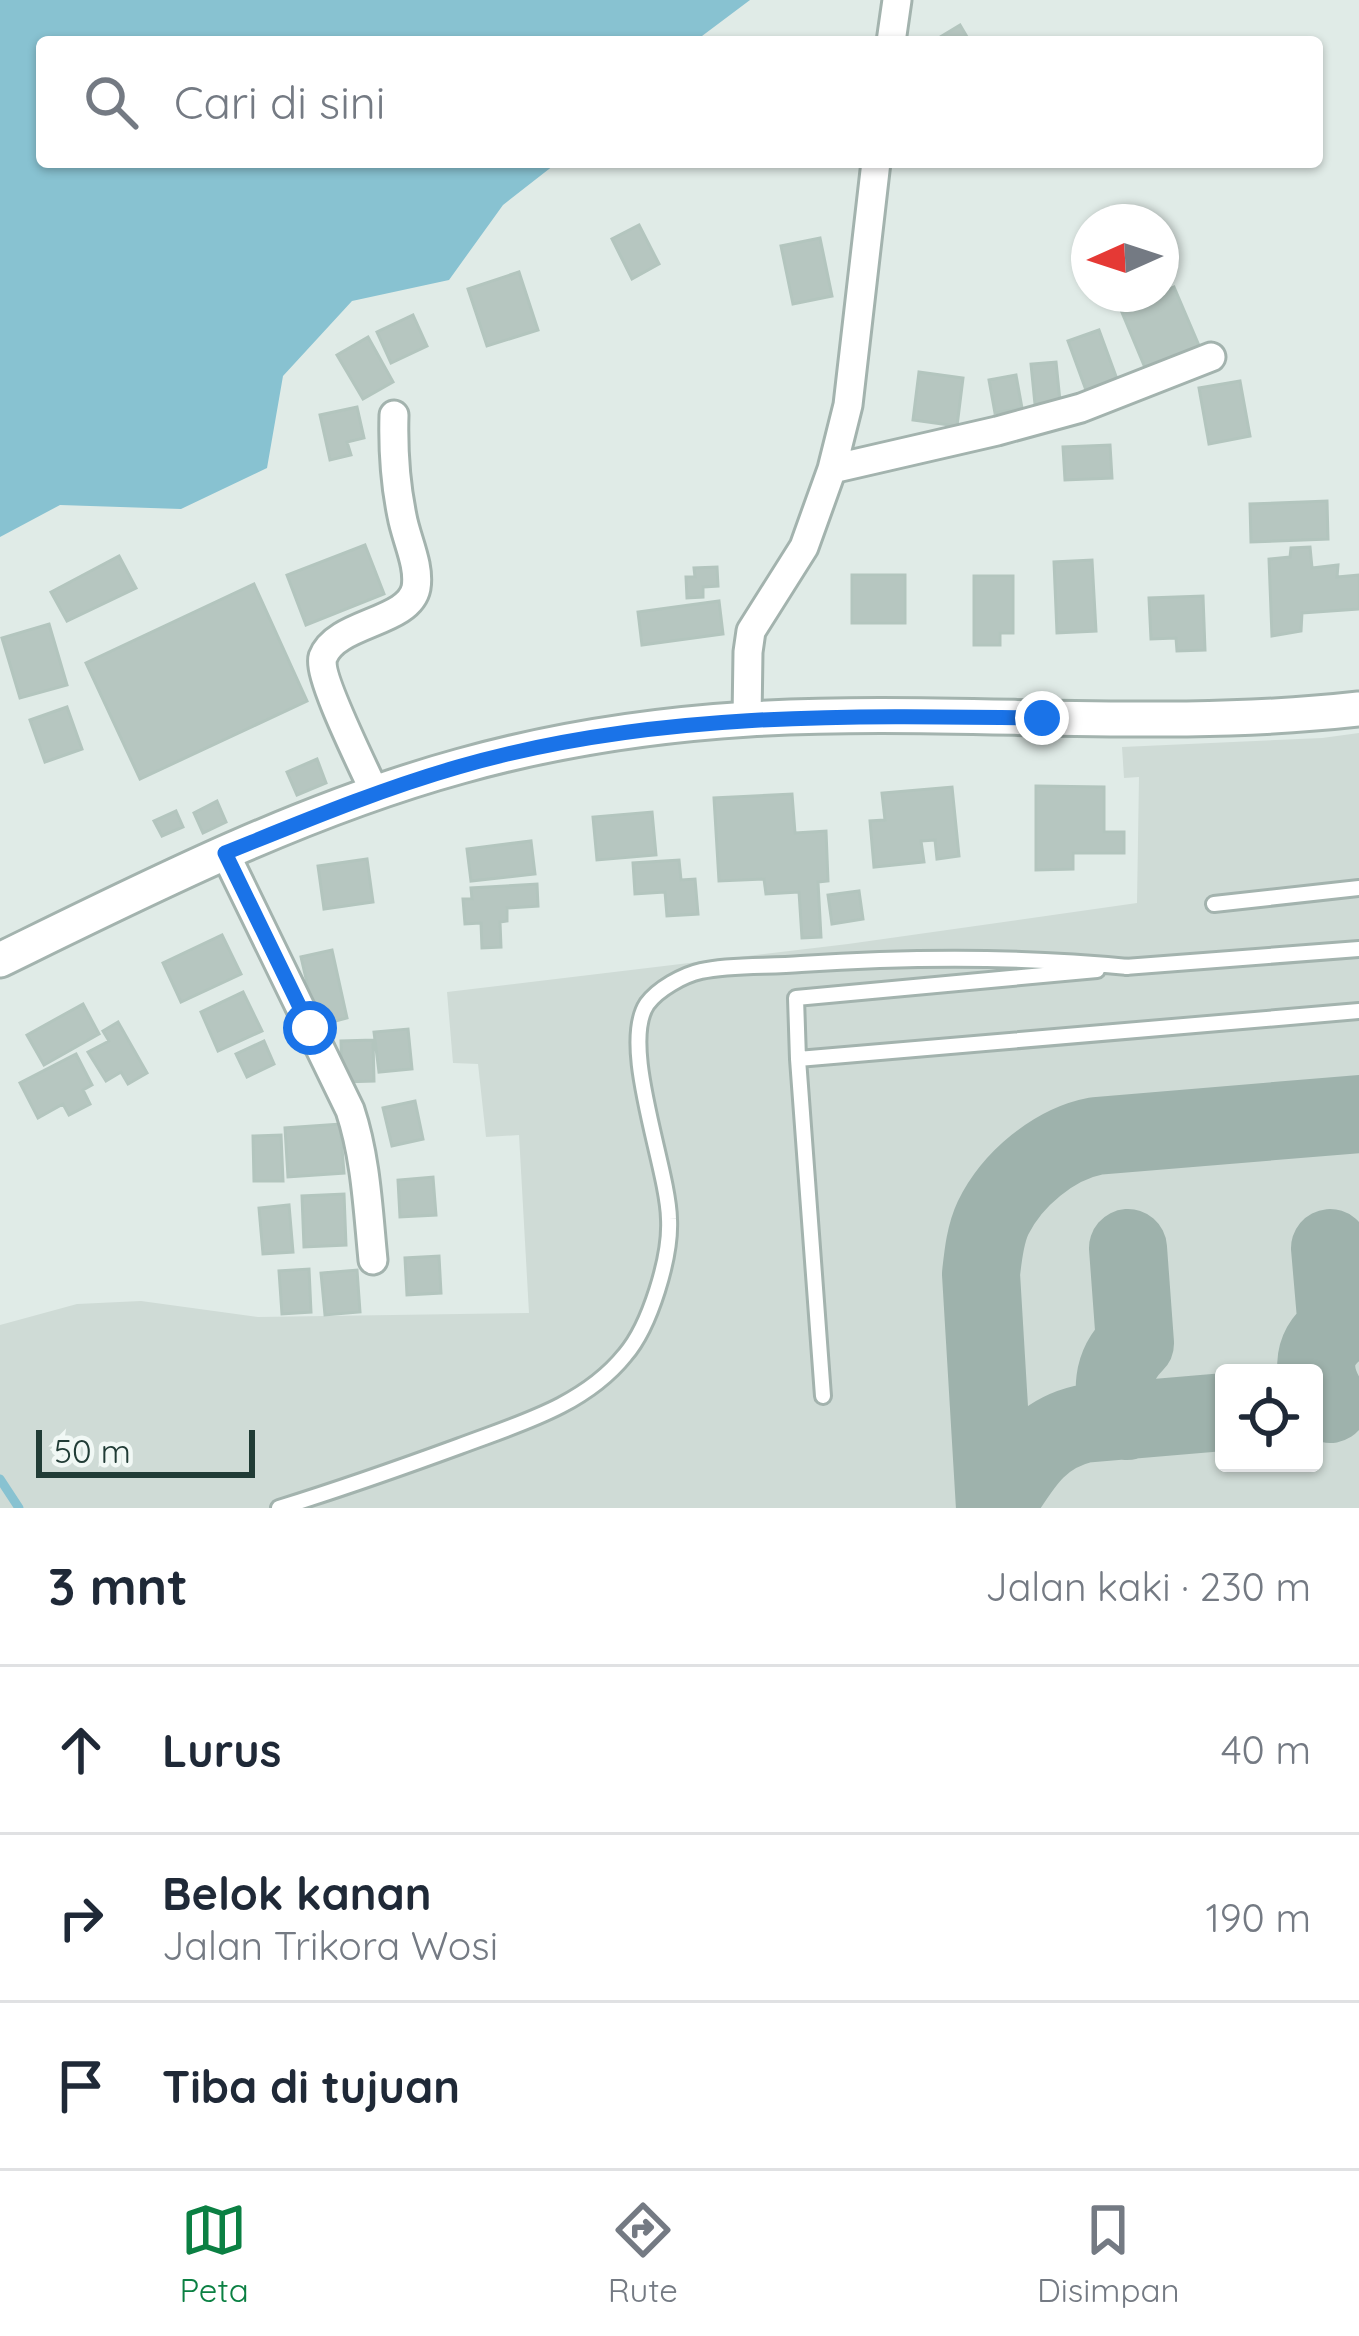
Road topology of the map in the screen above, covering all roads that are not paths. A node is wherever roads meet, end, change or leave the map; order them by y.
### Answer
1 (898, 0) edge
2 (891, 36) edge
3 (875, 168) edge
4 (1211, 357) dead end
5 (394, 416) dead end
6 (832, 469) junction
7 (1359, 709) edge
8 (747, 719) junction
9 (375, 794) junction
10 (225, 853) junction
11 (1359, 888) edge
12 (1214, 904) dead end
13 (1359, 949) edge
14 (1, 955) edge
15 (1129, 967) junction
16 (1359, 1011) edge
17 (798, 1059) junction
18 (373, 1260) dead end
19 (823, 1396) dead end
20 (279, 1508) edge

1 - 2 street
3 - 6 street
4 - 6 street
5 - 9 street
6 - 8 street
7 - 8 street
8 - 9 street
9 - 10 street
10 - 14 street
10 - 18 street
11 - 12 lane
13 - 15 lane
15 - 17 lane
15 - 20 lane
16 - 17 lane
17 - 19 lane

